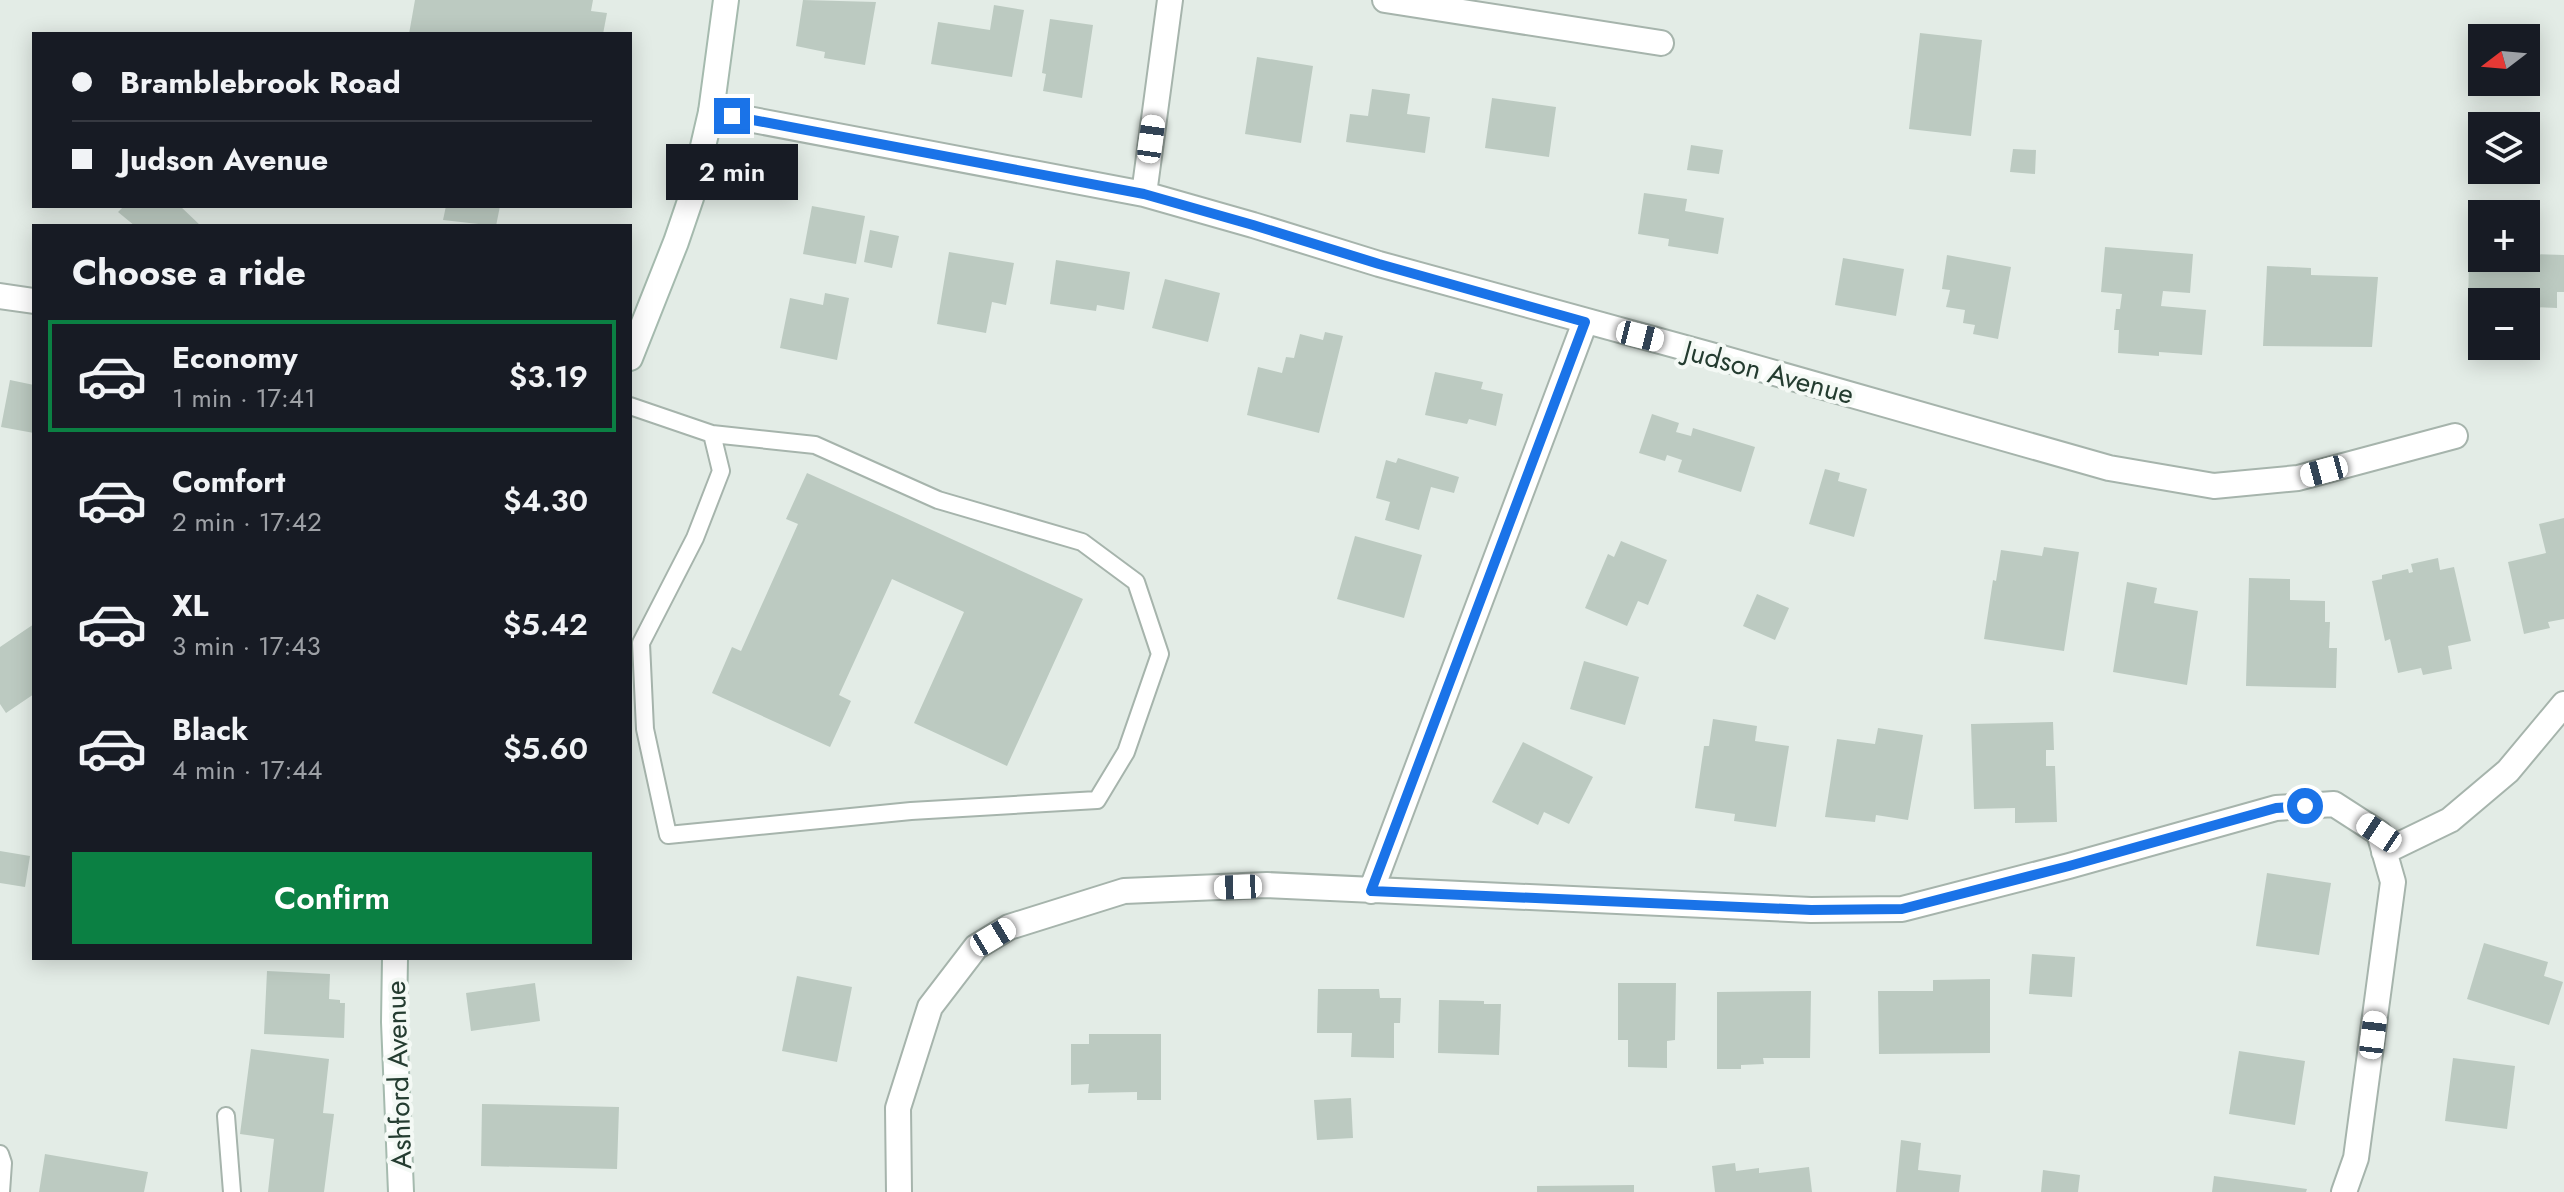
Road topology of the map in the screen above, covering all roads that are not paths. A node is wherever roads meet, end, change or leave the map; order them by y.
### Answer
1 (726, 0) edge
2 (1170, 0) edge
3 (1385, 0) edge
4 (1661, 43) dead end
5 (711, 112) junction
6 (1144, 194) junction
7 (0, 296) edge
8 (32, 301) edge
9 (1585, 322) junction
10 (632, 353) edge
11 (632, 407) edge
12 (712, 434) junction
13 (2455, 436) dead end
14 (2564, 704) edge
15 (2384, 852) junction
16 (1371, 891) junction
17 (395, 960) edge
18 (226, 1116) dead end
19 (1, 1158) edge
20 (1, 1192) edge
21 (232, 1192) edge
22 (401, 1192) edge
23 (899, 1192) edge
24 (2344, 1192) edge

1 - 5 street
2 - 6 street
3 - 4 street
5 - 6 street, Judson Avenue
5 - 10 street
6 - 9 street, Judson Avenue
7 - 8 street
9 - 13 street, Judson Avenue
9 - 16 street
11 - 12 lane
12 - 12 lane
14 - 15 street
15 - 16 street
15 - 24 street
16 - 23 street
17 - 22 street, Ashford Avenue
18 - 21 lane
19 - 20 lane

